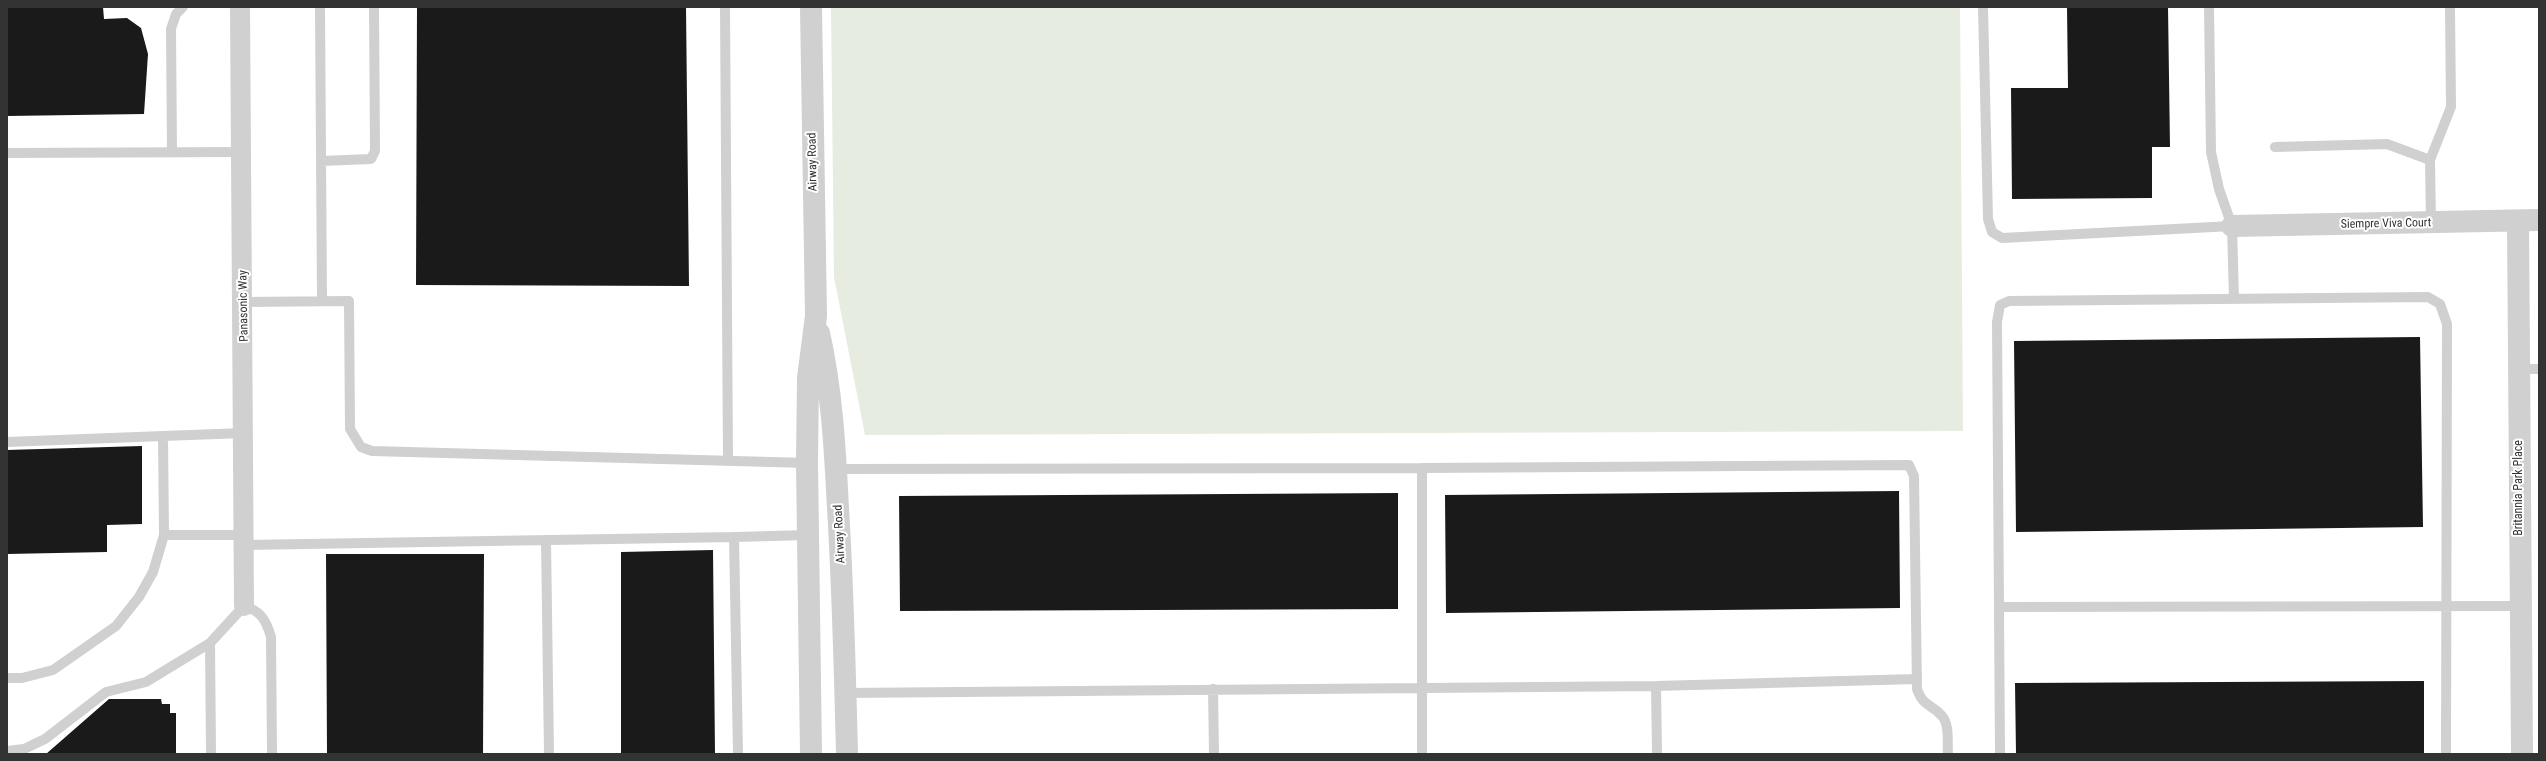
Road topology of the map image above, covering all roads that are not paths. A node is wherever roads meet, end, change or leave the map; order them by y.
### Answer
1 (183, 7) edge
2 (240, 7) edge
3 (320, 7) edge
4 (374, 7) edge
5 (725, 7) edge
6 (811, 7) edge
7 (1983, 7) edge
8 (2209, 7) edge
9 (2450, 7) edge
10 (2274, 147) dead end
11 (172, 152) junction
12 (242, 152) junction
13 (7, 153) edge
14 (2430, 160) junction
15 (321, 161) junction
16 (2529, 221) edge
17 (2431, 223) junction
18 (2232, 226) junction
19 (2234, 299) junction
20 (322, 301) junction
21 (244, 302) junction
22 (816, 316) junction
23 (2529, 369) edge
24 (244, 433) junction
25 (164, 436) junction
26 (7, 442) edge
27 (728, 460) junction
28 (808, 463) junction
29 (1422, 468) junction
30 (836, 469) junction
31 (164, 535) junction
32 (808, 535) junction
33 (734, 537) junction
34 (244, 540) junction
35 (546, 540) junction
36 (244, 606) junction
37 (2447, 606) junction
38 (2520, 606) junction
39 (1999, 607) junction
40 (210, 643) junction
41 (7, 678) edge
42 (1917, 679) junction
43 (1656, 686) junction
44 (1422, 687) junction
45 (1213, 689) junction
46 (845, 693) junction
47 (7, 751) edge
48 (210, 754) edge
49 (272, 754) edge
50 (549, 754) edge
51 (738, 754) edge
52 (811, 754) edge
53 (847, 754) edge
54 (1214, 754) edge
55 (1422, 754) edge
56 (1657, 754) edge
57 (1948, 754) edge
58 (2000, 754) edge
59 (2446, 754) edge
60 (2522, 754) edge

1 - 11 lane
2 - 12 street, Panasonic Way
3 - 15 lane
4 - 15 lane
5 - 27 lane
6 - 22 street, Airway Road
7 - 18 lane
8 - 18 lane
9 - 14 lane
10 - 14 lane
11 - 12 lane
11 - 13 lane
12 - 21 street, Panasonic Way
14 - 17 lane
15 - 20 lane
16 - 17 street, Siempre Viva Court
16 - 23 street, Britannia Park Place
17 - 18 street, Siempre Viva Court
18 - 19 lane
19 - 37 lane
19 - 39 lane
20 - 21 lane
20 - 27 lane
21 - 24 street, Panasonic Way
22 - 28 street, Airway Road
22 - 30 street, Airway Road
23 - 38 street, Britannia Park Place
24 - 25 lane
24 - 34 street, Panasonic Way
25 - 26 lane
25 - 31 lane
27 - 28 lane
28 - 32 street, Airway Road
29 - 30 lane
29 - 42 lane
29 - 44 lane
30 - 46 street, Airway Road
31 - 34 lane
31 - 41 lane
32 - 33 lane
32 - 52 street, Airway Road
33 - 35 lane
33 - 51 lane
34 - 35 lane
34 - 36 street, Panasonic Way
35 - 50 lane
36 - 40 lane
36 - 49 lane
37 - 38 lane
37 - 39 lane
37 - 59 lane
38 - 60 street, Britannia Park Place
39 - 58 lane
40 - 47 lane
40 - 48 lane
42 - 43 lane
42 - 57 lane
43 - 44 lane
43 - 56 lane
44 - 45 lane
44 - 55 lane
45 - 46 lane
45 - 54 lane
46 - 53 street, Airway Road

